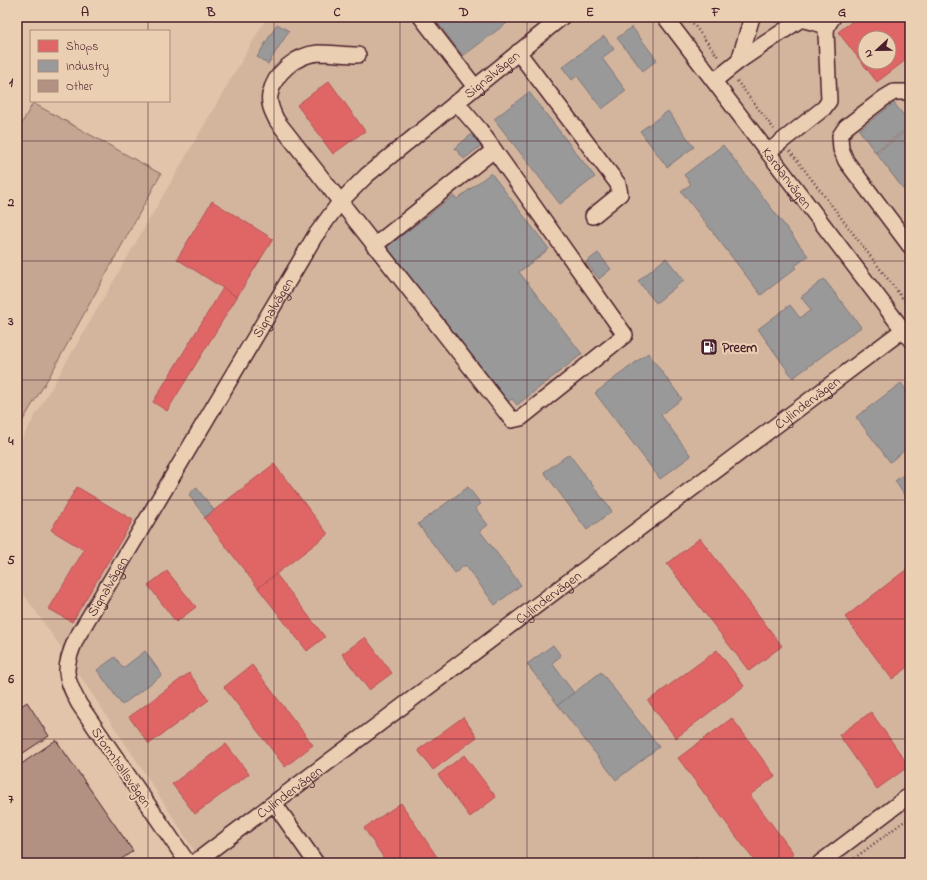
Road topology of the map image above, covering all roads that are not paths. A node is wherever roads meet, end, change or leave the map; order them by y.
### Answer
1 (421, 17) edge
2 (665, 17) edge
3 (752, 17) edge
4 (560, 18) edge
5 (797, 18) edge
6 (830, 22) edge
7 (518, 52) junction
8 (358, 55) dead end
9 (734, 65) junction
10 (714, 81) junction
11 (475, 86) junction
12 (910, 92) edge
13 (456, 102) junction
14 (494, 150) junction
15 (768, 152) junction
16 (340, 202) junction
17 (593, 216) dead end
18 (374, 246) junction
19 (910, 246) edge
20 (907, 335) edge
21 (66, 667) joint
22 (910, 795) edge
23 (274, 803) junction
24 (188, 863) edge
25 (194, 863) edge
26 (316, 863) edge
27 (820, 863) edge

1 - 11 street
2 - 10 street, Kardanvägen
3 - 9 street
4 - 7 street, Signalvägen
5 - 6 street
5 - 9 street
6 - 15 street
7 - 11 street, Signalvägen
7 - 17 street
8 - 16 street
9 - 10 street
10 - 15 street, Kardanvägen
11 - 13 street, Signalvägen
12 - 19 street
13 - 14 street
13 - 16 street, Signalvägen
14 - 18 street
14 - 18 street
15 - 20 street, Kardanvägen
16 - 18 street
16 - 21 street, Signalvägen
20 - 23 street, Cylindervägen
21 - 24 street, Stormhallsvägen
22 - 27 street
23 - 25 street, Cylindervägen
23 - 26 street

